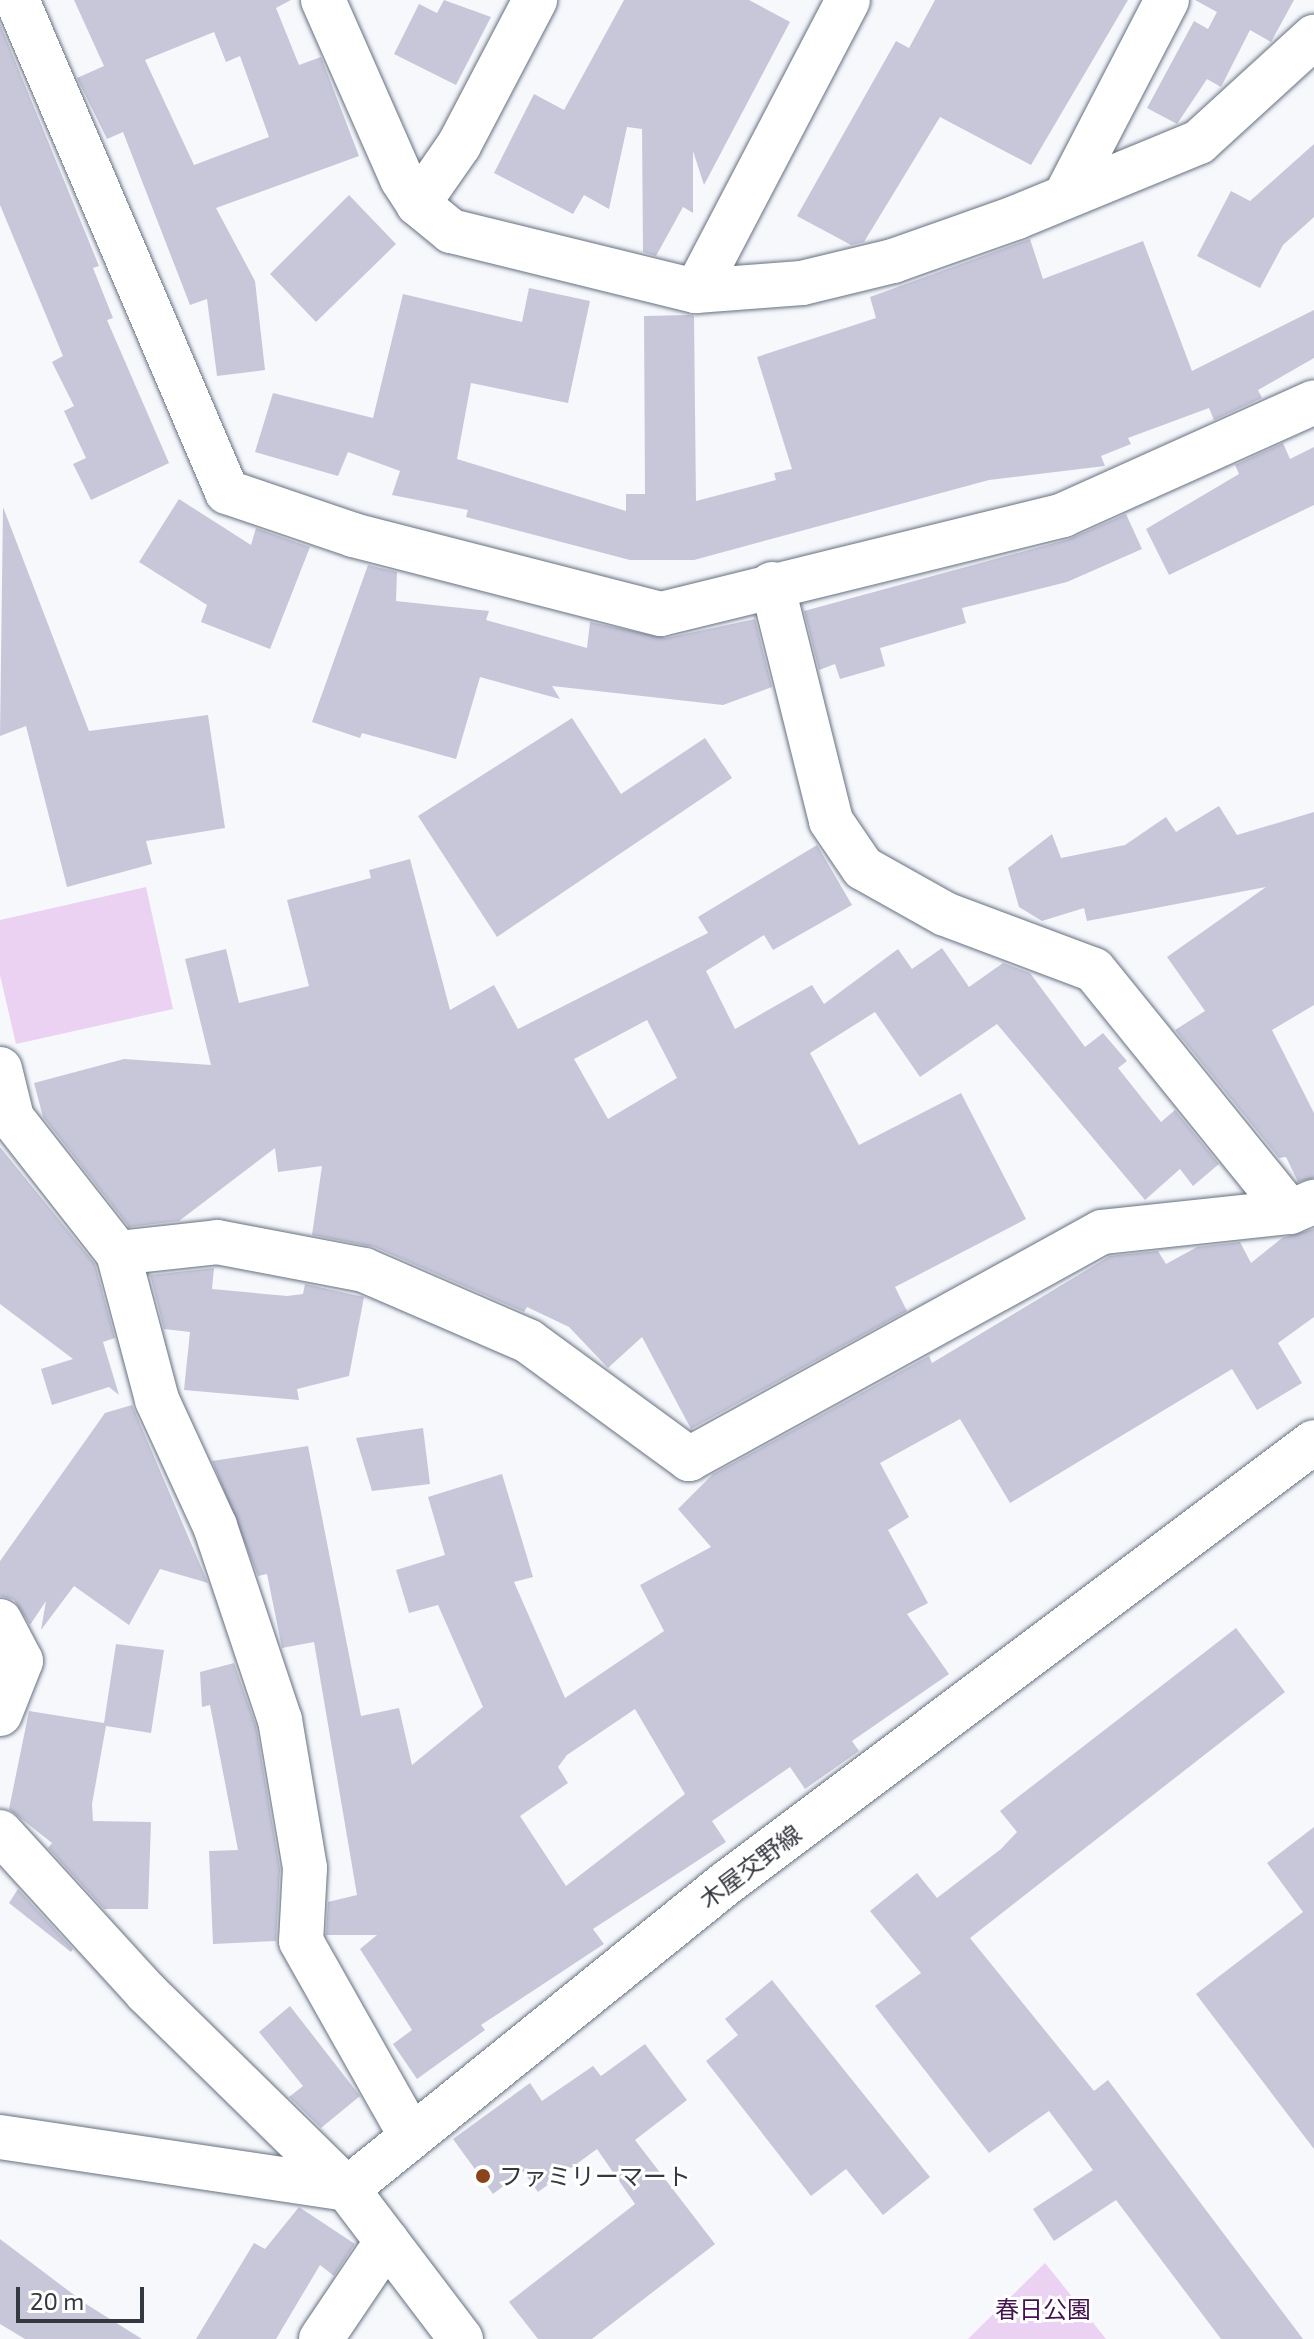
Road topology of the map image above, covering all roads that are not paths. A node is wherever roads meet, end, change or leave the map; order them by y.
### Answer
1 (17, 0) edge
2 (323, 0) edge
3 (535, 0) edge
4 (848, 0) edge
5 (1167, 0) edge
6 (1314, 37) edge
7 (1068, 191) junction
8 (418, 204) junction
9 (696, 291) junction
10 (1314, 402) edge
11 (772, 584) junction
12 (0, 1069) edge
13 (6, 1118) edge
14 (1302, 1207) edge
15 (118, 1253) junction
16 (1314, 1442) edge
17 (0, 1621) edge
18 (0, 1714) edge
19 (0, 1832) edge
20 (409, 2133) junction
21 (0, 2137) edge
22 (347, 2189) junction
23 (387, 2241) junction
24 (321, 2339) edge
25 (461, 2339) edge

1 - 11 street
2 - 8 street
3 - 8 street
4 - 9 street
5 - 7 street
6 - 7 street
7 - 9 street
8 - 9 street
10 - 11 street
11 - 14 street
12 - 13 street
13 - 15 street
14 - 15 street
15 - 20 street
16 - 20 street, 木屋交野線
17 - 18 street
19 - 22 street
20 - 22 street, 木屋交野線
21 - 22 street
22 - 23 street
23 - 24 street
23 - 25 street

